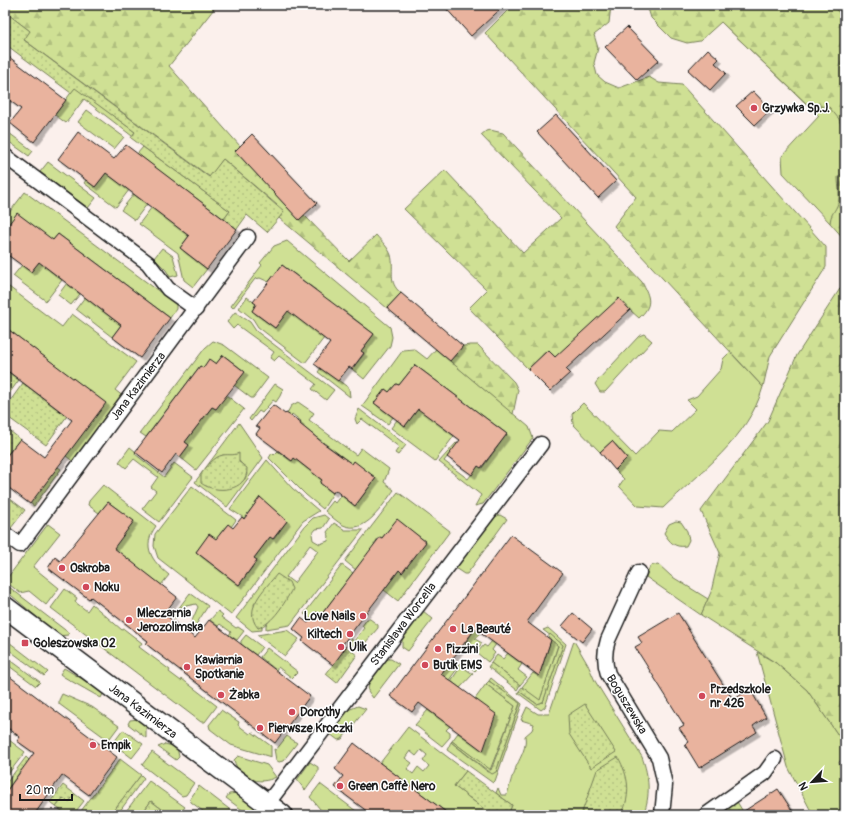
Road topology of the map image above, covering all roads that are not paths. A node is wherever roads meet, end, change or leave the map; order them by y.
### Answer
1 (5, 156) edge
2 (248, 237) dead end
3 (196, 309) junction
4 (541, 444) dead end
5 (5, 534) edge
6 (639, 572) dead end
7 (5, 607) edge
8 (775, 759) dead end
9 (274, 810) edge
10 (662, 815) edge
11 (706, 815) edge

1 - 3 street
2 - 3 street, Jana Kazimierza
3 - 5 street, Jana Kazimierza
4 - 9 street, Stanisława Worcella
6 - 10 street, Boguszewska
7 - 9 street, Jana Kazimierza
8 - 11 street

